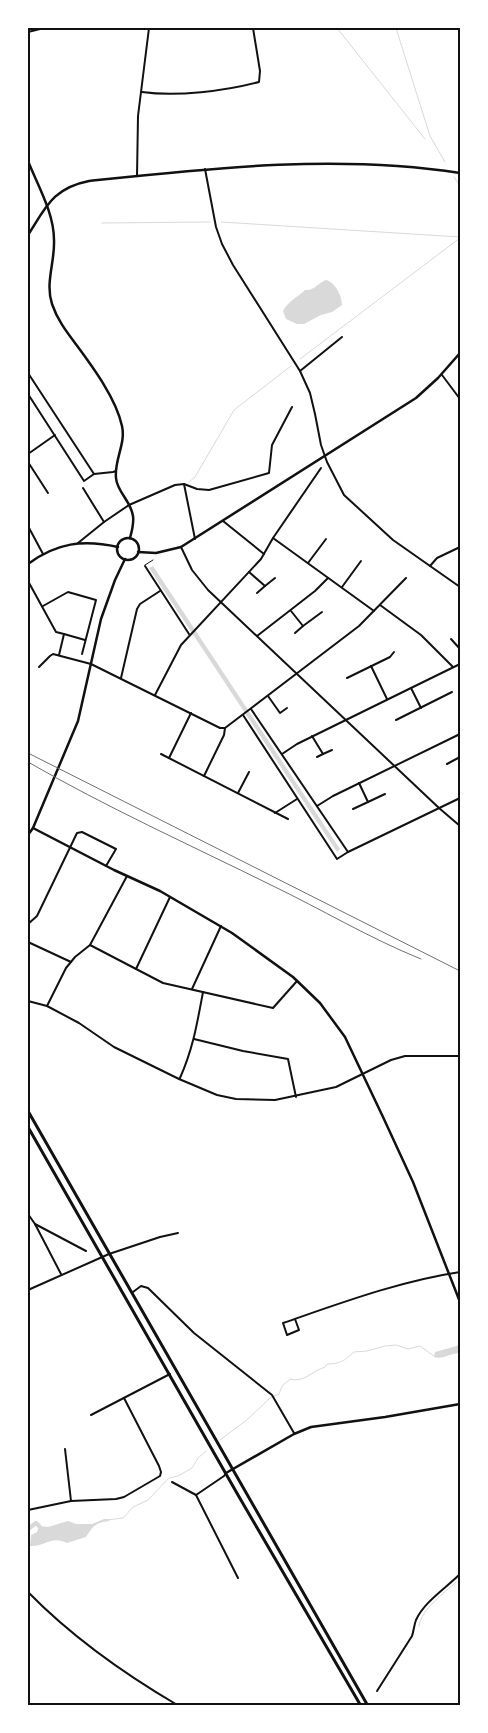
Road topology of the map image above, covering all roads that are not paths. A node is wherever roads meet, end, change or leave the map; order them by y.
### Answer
1 (44, 28) edge
2 (149, 28) edge
3 (253, 28) edge
4 (28, 32) edge
5 (142, 92) junction
6 (28, 161) edge
7 (204, 168) junction
8 (460, 173) edge
9 (137, 176) junction
10 (47, 205) junction
11 (28, 234) edge
12 (342, 337) dead end
13 (460, 353) edge
14 (300, 370) junction
15 (28, 373) edge
16 (442, 375) junction
17 (28, 394) edge
18 (460, 399) edge
19 (292, 406) dead end
20 (55, 435) junction
21 (28, 454) edge
22 (325, 456) junction
23 (28, 462) edge
24 (321, 468) dead end
25 (116, 470) junction
26 (94, 474) junction
27 (184, 484) junction
28 (82, 488) dead end
29 (48, 493) dead end
30 (129, 505) junction
31 (104, 522) junction
32 (223, 522) junction
33 (28, 526) edge
34 (130, 538) junction
35 (195, 538) junction
36 (273, 538) junction
37 (326, 539) dead end
38 (78, 543) junction
39 (118, 547) junction
40 (181, 547) junction
41 (460, 547) edge
42 (138, 552) junction
43 (43, 554) junction
44 (264, 554) junction
45 (125, 559) junction
46 (153, 560) dead end
47 (361, 561) dead end
48 (28, 563) edge
49 (308, 563) junction
50 (144, 566) joint
51 (430, 566) junction
52 (249, 572) junction
53 (275, 578) dead end
54 (328, 578) junction
55 (406, 578) dead end
56 (28, 581) edge
57 (265, 586) junction
58 (342, 587) junction
59 (460, 587) edge
60 (160, 591) junction
61 (257, 593) dead end
62 (220, 602) junction
63 (380, 605) junction
64 (42, 606) junction
65 (291, 610) junction
66 (374, 611) junction
67 (322, 612) dead end
68 (303, 626) junction
69 (295, 632) dead end
70 (64, 634) junction
71 (191, 634) junction
72 (257, 636) junction
73 (451, 639) dead end
74 (86, 640) junction
75 (460, 649) edge
76 (394, 652) dead end
77 (82, 654) dead end
78 (59, 655) junction
79 (91, 664) junction
80 (460, 664) edge
81 (371, 666) junction
82 (39, 667) dead end
83 (453, 667) junction
84 (297, 674) junction
85 (121, 678) junction
86 (347, 678) dead end
87 (411, 688) junction
88 (452, 692) dead end
89 (155, 695) junction
90 (268, 696) junction
91 (388, 699) junction
92 (287, 708) dead end
93 (421, 708) junction
94 (250, 709) junction
95 (191, 713) junction
96 (244, 714) junction
97 (346, 720) junction
98 (396, 720) dead end
99 (225, 728) junction
100 (460, 734) edge
101 (312, 736) junction
102 (332, 750) dead end
103 (161, 754) dead end
104 (282, 754) junction
105 (324, 754) junction
106 (317, 757) dead end
107 (460, 757) edge
108 (169, 758) junction
109 (447, 764) dead end
110 (394, 765) junction
111 (249, 772) dead end
112 (204, 776) junction
113 (359, 783) junction
114 (238, 793) junction
115 (385, 794) dead end
116 (460, 798) edge
117 (297, 799) junction
118 (368, 802) junction
119 (317, 806) junction
120 (440, 808) junction
121 (353, 810) dead end
122 (275, 813) junction
123 (288, 819) dead end
124 (460, 826) edge
125 (33, 828) junction
126 (28, 834) edge
127 (70, 848) junction
128 (348, 852) junction
129 (106, 866) junction
130 (127, 876) junction
131 (170, 897) junction
132 (28, 924) edge
133 (221, 926) junction
134 (28, 942) edge
135 (90, 945) junction
136 (70, 962) junction
137 (136, 968) junction
138 (297, 981) junction
139 (192, 989) junction
140 (203, 992) junction
141 (28, 1001) edge
142 (47, 1006) junction
143 (194, 1039) junction
144 (460, 1056) edge
145 (362, 1074) junction
146 (179, 1079) junction
147 (296, 1097) junction
148 (28, 1111) edge
149 (28, 1127) edge
150 (28, 1216) edge
151 (36, 1224) junction
152 (178, 1234) dead end
153 (86, 1251) dead end
154 (109, 1254) junction
155 (102, 1257) junction
156 (460, 1272) edge
157 (448, 1273) junction
158 (61, 1274) junction
159 (28, 1290) edge
160 (131, 1293) junction
161 (460, 1302) edge
162 (295, 1319) junction
163 (170, 1374) junction
164 (124, 1398) junction
165 (460, 1404) edge
166 (91, 1415) dead end
167 (294, 1434) junction
168 (65, 1449) dead end
169 (233, 1468) junction
170 (226, 1473) junction
171 (172, 1482) dead end
172 (196, 1495) junction
173 (71, 1501) junction
174 (28, 1510) edge
175 (460, 1574) edge
176 (238, 1578) dead end
177 (28, 1592) edge
178 (377, 1691) dead end
179 (179, 1706) edge
180 (361, 1706) edge
181 (368, 1706) edge

1 - 4 street
2 - 5 street
3 - 5 street
5 - 9 street
6 - 10 street
7 - 8 street
7 - 9 street
7 - 14 street
9 - 10 street
10 - 11 street
10 - 25 street
12 - 14 street
13 - 16 street
14 - 22 street
15 - 26 street
16 - 18 street
16 - 22 street
17 - 20 street
19 - 27 street
20 - 21 street
20 - 26 street
22 - 32 street
22 - 51 street
23 - 29 street
24 - 36 street
25 - 26 street
25 - 30 street
27 - 30 street
27 - 35 street
28 - 31 street
30 - 31 street
30 - 34 street
31 - 38 street
32 - 35 street
32 - 44 street
33 - 43 street
34 - 39 street
34 - 42 street
35 - 40 street
36 - 44 street
36 - 49 street
37 - 49 street
38 - 39 street
38 - 43 street
39 - 45 street
40 - 42 street
40 - 62 street
41 - 51 street
42 - 45 street
43 - 48 street
44 - 52 street
45 - 79 street
46 - 50 street
47 - 58 street
49 - 54 street
50 - 60 street
51 - 59 street
52 - 57 street
52 - 62 street
53 - 57 street
54 - 58 street
54 - 65 street
55 - 63 street
56 - 64 street
57 - 61 street
58 - 66 street
60 - 71 street
60 - 85 street
62 - 71 street
62 - 72 street
63 - 66 street
63 - 83 street
64 - 70 street
64 - 74 street
65 - 68 street
65 - 72 street
66 - 84 street
67 - 68 street
68 - 69 street
70 - 74 street
70 - 78 street
71 - 89 street
72 - 84 street
73 - 75 street
74 - 77 street
76 - 81 street
78 - 79 street
78 - 82 street
79 - 85 street
79 - 125 street
80 - 83 street
81 - 86 street
81 - 91 street
83 - 87 street
84 - 90 street
84 - 97 street
85 - 89 street
87 - 91 street
87 - 93 street
88 - 93 street
89 - 95 street
90 - 92 street
90 - 94 street
91 - 97 street
93 - 98 street
94 - 96 street
94 - 104 street
95 - 99 street
95 - 108 street
96 - 99 street
96 - 117 street
97 - 101 street
97 - 110 street
99 - 112 street
100 - 110 street
101 - 104 street
101 - 105 street
102 - 105 street
103 - 108 street
104 - 119 street
105 - 106 street
107 - 109 street
108 - 112 street
110 - 113 street
110 - 120 street
111 - 114 street
112 - 114 street
113 - 118 street
113 - 119 street
114 - 122 street
115 - 118 street
116 - 120 street
117 - 122 street
117 - 128 street
118 - 121 street
119 - 128 street
120 - 124 street
120 - 128 street
122 - 123 street
125 - 126 street
125 - 127 street
127 - 129 street
127 - 129 street
127 - 132 street
129 - 130 street
130 - 131 street
130 - 135 street
131 - 133 street
131 - 137 street
133 - 138 street
133 - 139 street
134 - 136 street
135 - 136 street
135 - 137 street
136 - 142 street
137 - 139 street
138 - 140 street
138 - 145 street
139 - 140 street
140 - 143 street
141 - 142 street
142 - 146 street
143 - 146 street
143 - 147 street
144 - 145 street
145 - 147 street
145 - 157 street
146 - 147 street
148 - 154 main road
149 - 155 main road
150 - 151 street
151 - 153 street
151 - 158 street
152 - 154 street
154 - 155 street
154 - 160 main road
155 - 158 street
155 - 163 main road
156 - 157 street
157 - 161 street
157 - 162 street
158 - 159 street
160 - 167 street
160 - 169 main road
162 - 162 street
163 - 164 street
163 - 170 main road
164 - 166 street
164 - 173 street
165 - 167 street
167 - 169 street
168 - 173 street
169 - 170 street
169 - 181 main road
170 - 172 street
170 - 180 main road
171 - 172 street
172 - 176 street
173 - 174 street
175 - 178 street
177 - 179 street

